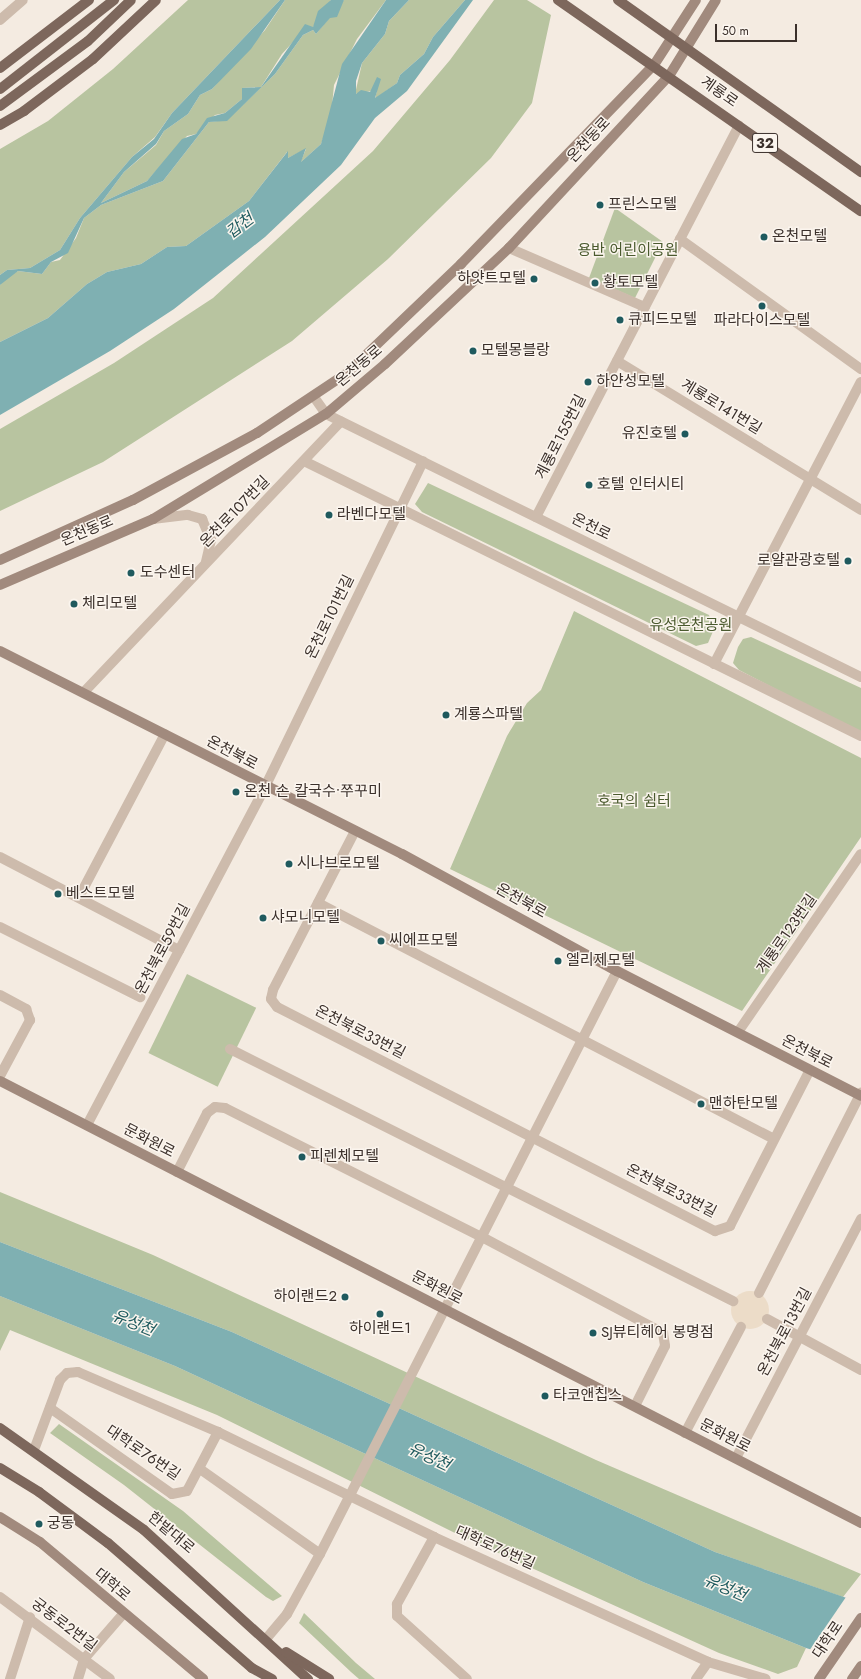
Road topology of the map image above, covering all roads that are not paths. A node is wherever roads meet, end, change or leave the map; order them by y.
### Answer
1 (24, 0) edge
2 (89, 0) edge
3 (114, 0) edge
4 (131, 0) edge
5 (156, 0) edge
6 (558, 0) edge
7 (618, 0) edge
8 (696, 0) edge
9 (716, 0) edge
10 (0, 20) edge
11 (672, 38) junction
12 (686, 49) junction
13 (654, 65) junction
14 (0, 68) edge
15 (669, 76) junction
16 (0, 89) edge
17 (0, 106) edge
18 (0, 125) edge
19 (739, 125) junction
20 (861, 172) edge
21 (861, 211) edge
22 (680, 239) junction
23 (509, 248) junction
24 (645, 306) junction
25 (617, 361) junction
26 (861, 369) edge
27 (861, 382) edge
28 (314, 397) junction
29 (326, 414) junction
30 (341, 421) junction
31 (304, 461) junction
32 (423, 461) junction
33 (810, 479) junction
34 (398, 509) junction
35 (861, 510) edge
36 (536, 517) junction
37 (153, 519) junction
38 (0, 560) edge
39 (205, 564) junction
40 (0, 585) edge
41 (737, 616) junction
42 (0, 652) edge
43 (714, 664) junction
44 (861, 677) edge
45 (84, 692) junction
46 (165, 734) junction
47 (861, 736) edge
48 (265, 787) junction
49 (355, 831) junction
50 (861, 854) edge
51 (0, 857) edge
52 (79, 897) junction
53 (318, 903) junction
54 (0, 927) edge
55 (179, 950) junction
56 (618, 971) junction
57 (0, 995) edge
58 (140, 997) dead end
59 (738, 1032) junction
60 (583, 1040) junction
61 (230, 1049) dead end
62 (810, 1070) junction
63 (0, 1076) edge
64 (0, 1080) edge
65 (860, 1095) edge
66 (87, 1125) junction
67 (533, 1138) junction
68 (774, 1139) junction
69 (177, 1172) junction
70 (508, 1186) junction
71 (861, 1219) edge
72 (482, 1237) junction
73 (758, 1293) dead end
74 (733, 1301) dead end
75 (444, 1308) junction
76 (767, 1319) dead end
77 (741, 1327) dead end
78 (800, 1336) junction
79 (861, 1370) edge
80 (634, 1406) junction
81 (50, 1408) junction
82 (0, 1428) edge
83 (218, 1432) junction
84 (685, 1433) junction
85 (34, 1450) junction
86 (736, 1458) junction
87 (0, 1468) edge
88 (200, 1469) junction
89 (350, 1497) junction
90 (0, 1517) edge
91 (861, 1523) edge
92 (434, 1537) junction
93 (320, 1554) junction
94 (0, 1596) edge
95 (123, 1614) junction
96 (30, 1617) junction
97 (861, 1618) edge
98 (266, 1638) junction
99 (84, 1659) junction
100 (708, 1662) junction
101 (861, 1666) edge
102 (252, 1668) junction
103 (821, 1676) edge
104 (10, 1679) edge
105 (78, 1679) edge
106 (110, 1679) edge
107 (203, 1679) edge
108 (258, 1679) edge
109 (272, 1679) edge
110 (308, 1679) edge
111 (329, 1679) edge
112 (466, 1679) edge
113 (696, 1679) edge
114 (766, 1679) edge
115 (852, 1679) edge

1 - 10 street
2 - 14 main road
3 - 16 main road
4 - 17 main road
5 - 18 main road
6 - 13 main road, 계룡로 / 32
7 - 11 main road, 계룡로 / 32
8 - 11 main road, 온천동로
9 - 12 main road, 온천동로
11 - 12 main road, 계룡로 / 32
11 - 13 main road, 온천동로
12 - 15 main road, 온천동로
12 - 20 main road, 계룡로 / 32
13 - 15 main road, 계룡로 / 32
13 - 28 main road, 온천동로
15 - 19 main road, 계룡로 / 32
15 - 23 main road, 온천동로
19 - 21 main road, 계룡로 / 32
19 - 22 street, 계룡로155번길
22 - 24 street, 계룡로155번길
22 - 26 street
23 - 24 street
23 - 29 main road, 온천동로
24 - 25 street, 계룡로155번길
25 - 33 street, 계룡로141번길
25 - 36 street, 계룡로155번길
27 - 33 street
28 - 29 street, 온천로
28 - 38 main road, 온천동로
29 - 30 street, 온천로
29 - 37 main road, 온천동로
30 - 31 street, 온천로107번길
30 - 32 street, 온천로
31 - 34 street
31 - 39 street, 온천로107번길
32 - 34 street, 온천로101번길
32 - 36 street, 온천로
33 - 35 street, 계룡로141번길
33 - 41 street
34 - 43 street
34 - 48 street, 온천로101번길
36 - 41 street, 온천로
37 - 39 street
37 - 40 main road, 온천동로
39 - 45 street, 온천로107번길
41 - 43 street
41 - 44 street, 온천로
42 - 45 main road, 온천북로
43 - 47 street
45 - 46 main road, 온천북로
46 - 48 main road, 온천북로
46 - 52 street
48 - 49 main road, 온천북로
48 - 55 street, 온천북로59번길
49 - 53 street, 온천북로33번길
49 - 56 main road, 온천북로
50 - 59 street, 계룡로123번길
51 - 52 street
52 - 55 street
53 - 60 street
53 - 67 street, 온천북로33번길
54 - 58 street
55 - 66 street, 온천북로59번길
56 - 59 main road, 온천북로
56 - 60 street
57 - 63 street
59 - 62 main road, 온천북로
60 - 67 street
60 - 68 street
61 - 70 street
62 - 65 main road, 온천북로
62 - 68 street, 온천북로33번길
64 - 66 main road, 문화원로
65 - 73 street
66 - 69 main road, 문화원로
67 - 68 street, 온천북로33번길
67 - 70 street
69 - 72 street
69 - 75 main road, 문화원로
70 - 72 street
70 - 74 street
71 - 78 street, 온천북로13번길
72 - 75 street
72 - 80 street
75 - 80 main road, 문화원로
75 - 89 street
76 - 78 street
77 - 84 street
78 - 79 street
78 - 86 street, 온천북로13번길
80 - 84 main road, 문화원로
81 - 83 street, 대학로76번길
81 - 85 street, 대학로76번길
81 - 88 street, 대학로76번길
82 - 85 main road, 한밭대로
83 - 88 street, 대학로76번길
83 - 89 street, 대학로76번길
84 - 86 main road, 문화원로
85 - 98 main road, 한밭대로
86 - 91 main road, 문화원로
87 - 102 main road
88 - 93 street
89 - 92 street, 대학로76번길
89 - 93 street
90 - 95 main road, 대학로
92 - 100 street, 대학로76번길
92 - 112 street
93 - 98 street
94 - 96 street, 궁동로2번길
95 - 99 street
95 - 107 main road, 대학로
96 - 99 street, 궁동로2번길
96 - 104 street
97 - 103 main road, 대학로
98 - 110 main road, 한밭대로
98 - 111 main road
99 - 105 street
99 - 106 street, 궁동로2번길
100 - 113 street
100 - 114 street, 대학로76번길
101 - 115 main road
102 - 108 main road
102 - 109 main road

